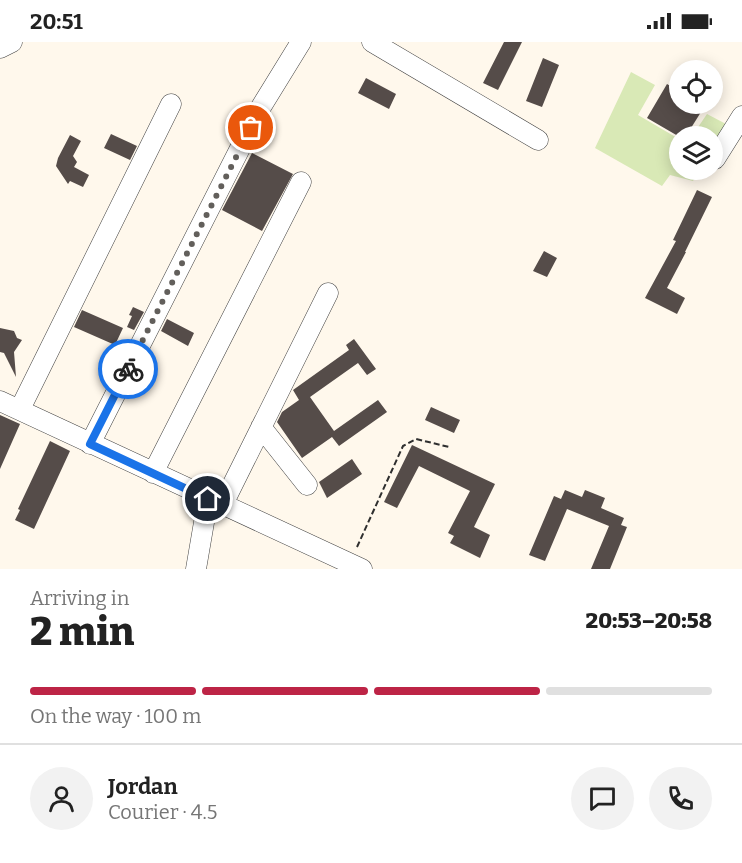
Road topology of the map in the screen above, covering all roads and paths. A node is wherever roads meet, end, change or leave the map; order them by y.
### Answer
1 (12, 42) edge
2 (302, 42) edge
3 (372, 42) edge
4 (0, 48) edge
5 (171, 104) dead end
6 (742, 116) edge
7 (538, 140) dead end
8 (723, 146) edge
9 (301, 182) dead end
10 (328, 293) dead end
11 (0, 401) edge
12 (20, 410) junction
13 (261, 427) junction
14 (90, 444) junction
15 (448, 447) dead end
16 (153, 473) junction
17 (307, 485) dead end
18 (219, 500) junction
19 (356, 566) edge
20 (196, 569) edge

1 - 4 street
2 - 14 street
3 - 7 street
5 - 12 street
6 - 8 street
9 - 16 street
10 - 13 street
11 - 12 street
12 - 14 street
13 - 17 street
13 - 18 street
14 - 16 street
15 - 19 path
16 - 18 street
18 - 19 street
18 - 20 street

